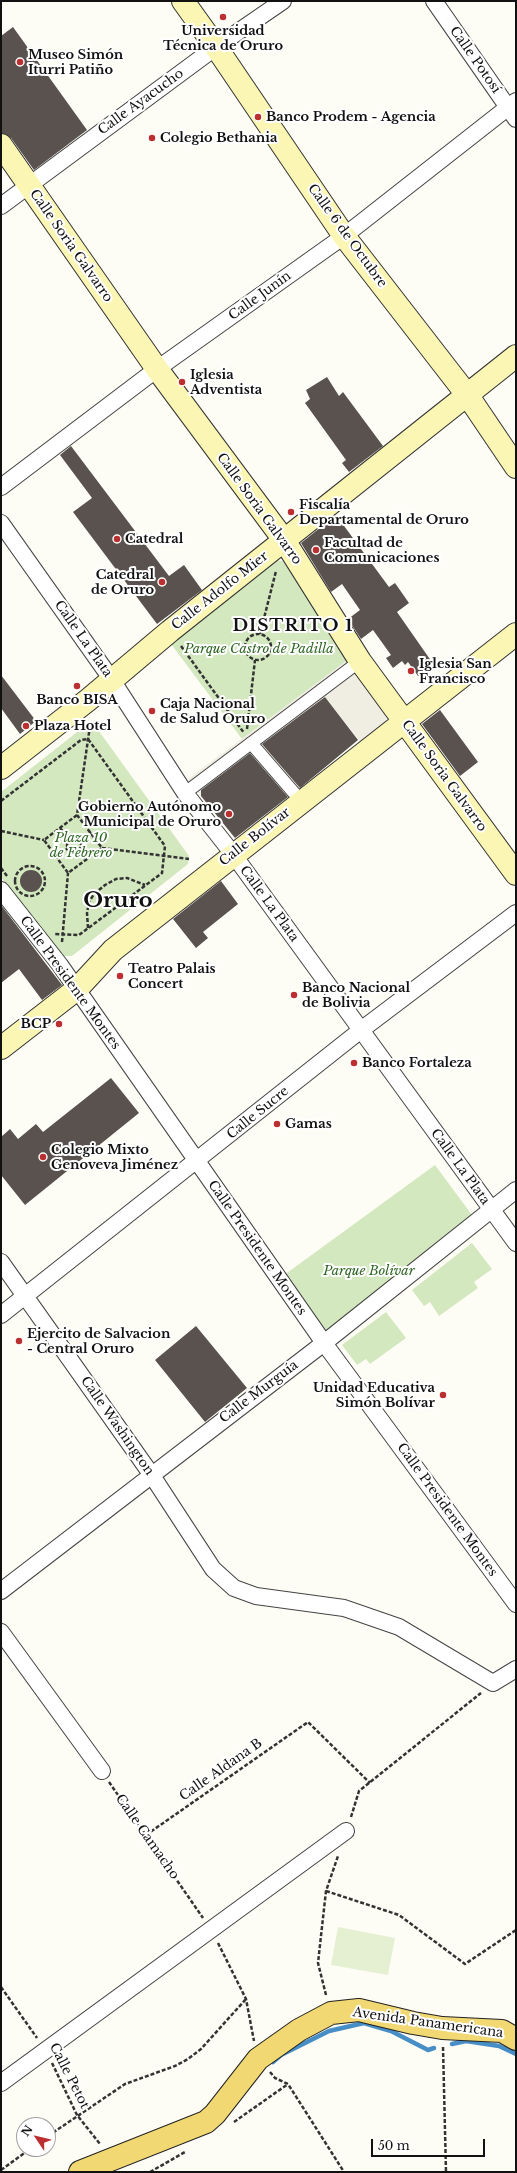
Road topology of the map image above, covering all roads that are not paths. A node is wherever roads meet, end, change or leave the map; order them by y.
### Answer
1 (183, 1) edge
2 (283, 1) edge
3 (434, 1) edge
4 (216, 46) junction
5 (513, 109) edge
6 (1, 145) edge
7 (28, 185) junction
8 (1, 206) edge
9 (344, 236) junction
10 (516, 356) edge
11 (157, 369) junction
12 (468, 396) junction
13 (516, 467) edge
14 (1, 487) edge
15 (1, 522) edge
16 (284, 540) junction
17 (516, 634) edge
18 (360, 661) junction
19 (112, 680) junction
20 (403, 721) junction
21 (251, 743) junction
22 (1, 768) edge
23 (185, 793) junction
24 (301, 800) junction
25 (233, 854) junction
26 (516, 874) edge
27 (1, 890) edge
28 (516, 913) edge
29 (77, 989) junction
30 (361, 1030) junction
31 (1, 1048) edge
32 (197, 1161) junction
33 (516, 1190) edge
34 (492, 1211) junction
35 (516, 1243) edge
36 (1, 1262) edge
37 (25, 1295) junction
38 (1, 1315) edge
39 (324, 1343) junction
40 (151, 1474) junction
41 (1, 1591) edge
42 (516, 1604) edge
43 (1, 1632) edge
44 (516, 1668) edge
45 (102, 1771) road end
46 (346, 1831) road end
47 (516, 2038) edge
48 (1, 2083) edge
49 (80, 2172) edge

1 - 4 main road, Calle 6 de Octubre
2 - 4 street, Calle Ayacucho
3 - 5 street, Calle Potosí
4 - 7 street, Calle Ayacucho
4 - 9 main road, Calle 6 de Octubre
5 - 9 street, Calle Junín
6 - 7 main road, Calle Soria Galvarro
7 - 8 street, Calle Ayacucho
7 - 11 main road, Calle Soria Galvarro
9 - 11 street, Calle Junín
9 - 12 main road, Calle 6 de Octubre
10 - 12 main road, Calle Adolfo Mier
11 - 14 street, Calle Junín
11 - 16 main road, Calle Soria Galvarro
12 - 13 main road, Calle 6 de Octubre
12 - 16 main road, Calle Adolfo Mier
15 - 19 street, Calle La Plata
16 - 18 main road, Calle Soria Galvarro
16 - 19 main road, Calle Adolfo Mier
17 - 20 main road, Calle Bolívar
18 - 20 main road, Calle Soria Galvarro
18 - 21 street
19 - 22 main road, Calle Adolfo Mier
19 - 23 street, Calle La Plata
20 - 24 main road, Calle Bolívar
20 - 26 main road, Calle Soria Galvarro
21 - 23 street
21 - 24 street
23 - 25 street, Calle La Plata
24 - 25 main road, Calle Bolívar
25 - 29 main road, Calle Bolívar
25 - 30 street, Calle La Plata
27 - 29 street, Calle Presidente Montes
28 - 30 street, Calle Sucre
29 - 31 main road, Calle Bolívar
29 - 32 street, Calle Presidente Montes
30 - 32 street, Calle Sucre
30 - 34 street, Calle La Plata
32 - 37 street, Calle Sucre
32 - 39 street, Calle Presidente Montes
33 - 34 street, Calle Murguía
34 - 35 street, Calle La Plata
34 - 39 street, Calle Murguía
36 - 37 street, Calle Washington
37 - 38 street, Calle Sucre
37 - 40 street, Calle Washington
39 - 40 street, Calle Murguía
39 - 42 street, Calle Presidente Montes
40 - 41 street, Calle Murguía
40 - 44 street, Calle Washington
43 - 45 street
46 - 48 street
47 - 49 main road, Avenida Panamericana

